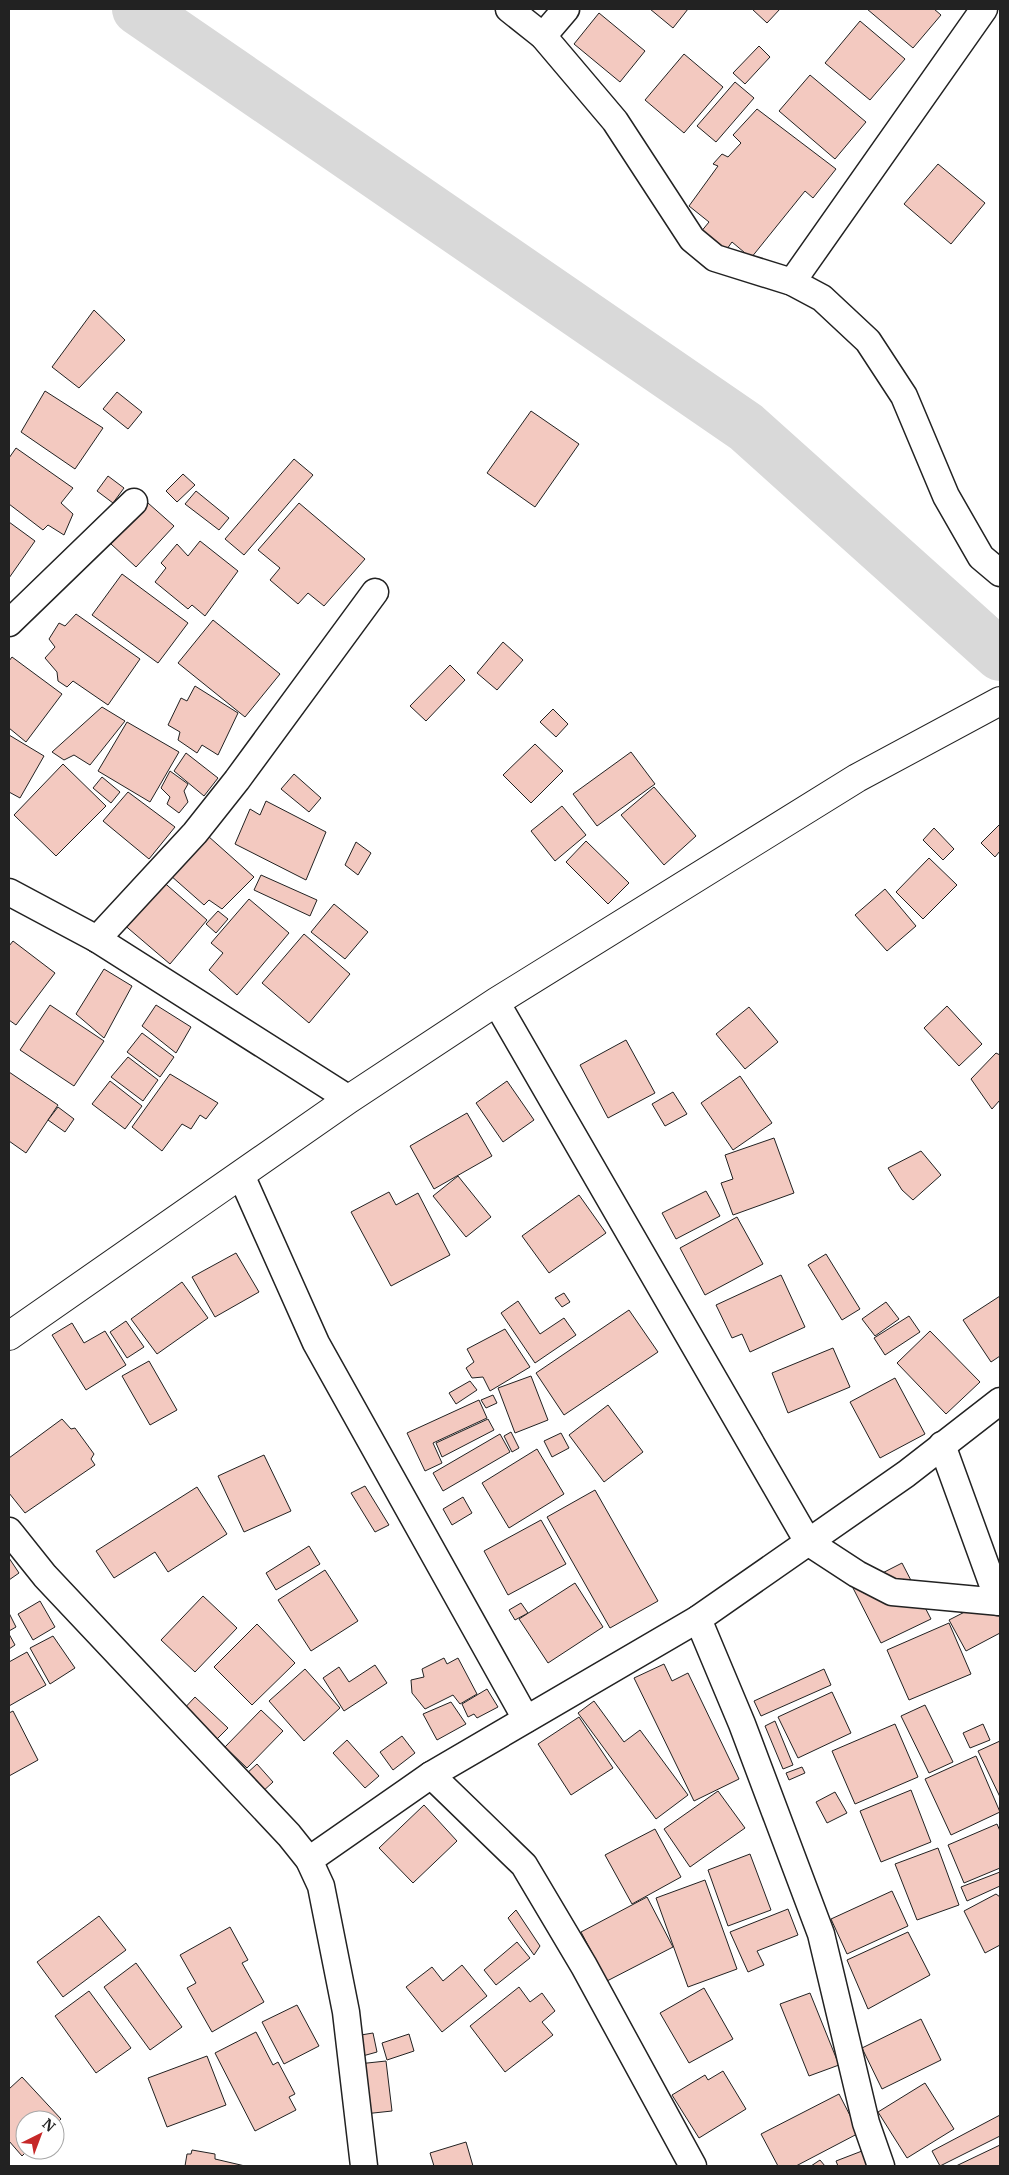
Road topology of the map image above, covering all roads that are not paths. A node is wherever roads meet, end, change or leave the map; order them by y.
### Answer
1 (509, 9) edge
2 (566, 9) edge
3 (984, 9) edge
4 (544, 36) junction
5 (792, 282) junction
6 (134, 502) dead end
7 (1000, 573) edge
8 (375, 592) dead end
9 (9, 623) edge
10 (1000, 701) edge
11 (9, 892) edge
12 (97, 938) junction
13 (496, 1002) junction
14 (350, 1098) junction
15 (241, 1175) junction
16 (9, 1336) edge
17 (1000, 1401) edge
18 (942, 1445) junction
19 (9, 1531) edge
20 (808, 1542) junction
21 (1000, 1602) edge
22 (698, 1619) junction
23 (526, 1719) junction
24 (431, 1775) junction
25 (309, 1860) junction
26 (364, 2166) edge
27 (693, 2166) edge
28 (881, 2166) edge

1 - 4 street
2 - 4 street
3 - 5 street
4 - 5 street
5 - 7 street
6 - 9 street
8 - 12 street
10 - 13 street
11 - 12 street
12 - 14 street
13 - 14 street
13 - 20 street
14 - 15 street
15 - 16 street
15 - 23 street
17 - 18 street
18 - 20 street
18 - 21 street
19 - 25 street
20 - 21 street
20 - 22 street
22 - 23 street
22 - 28 street
23 - 24 street
24 - 25 street
24 - 27 street
25 - 26 street

